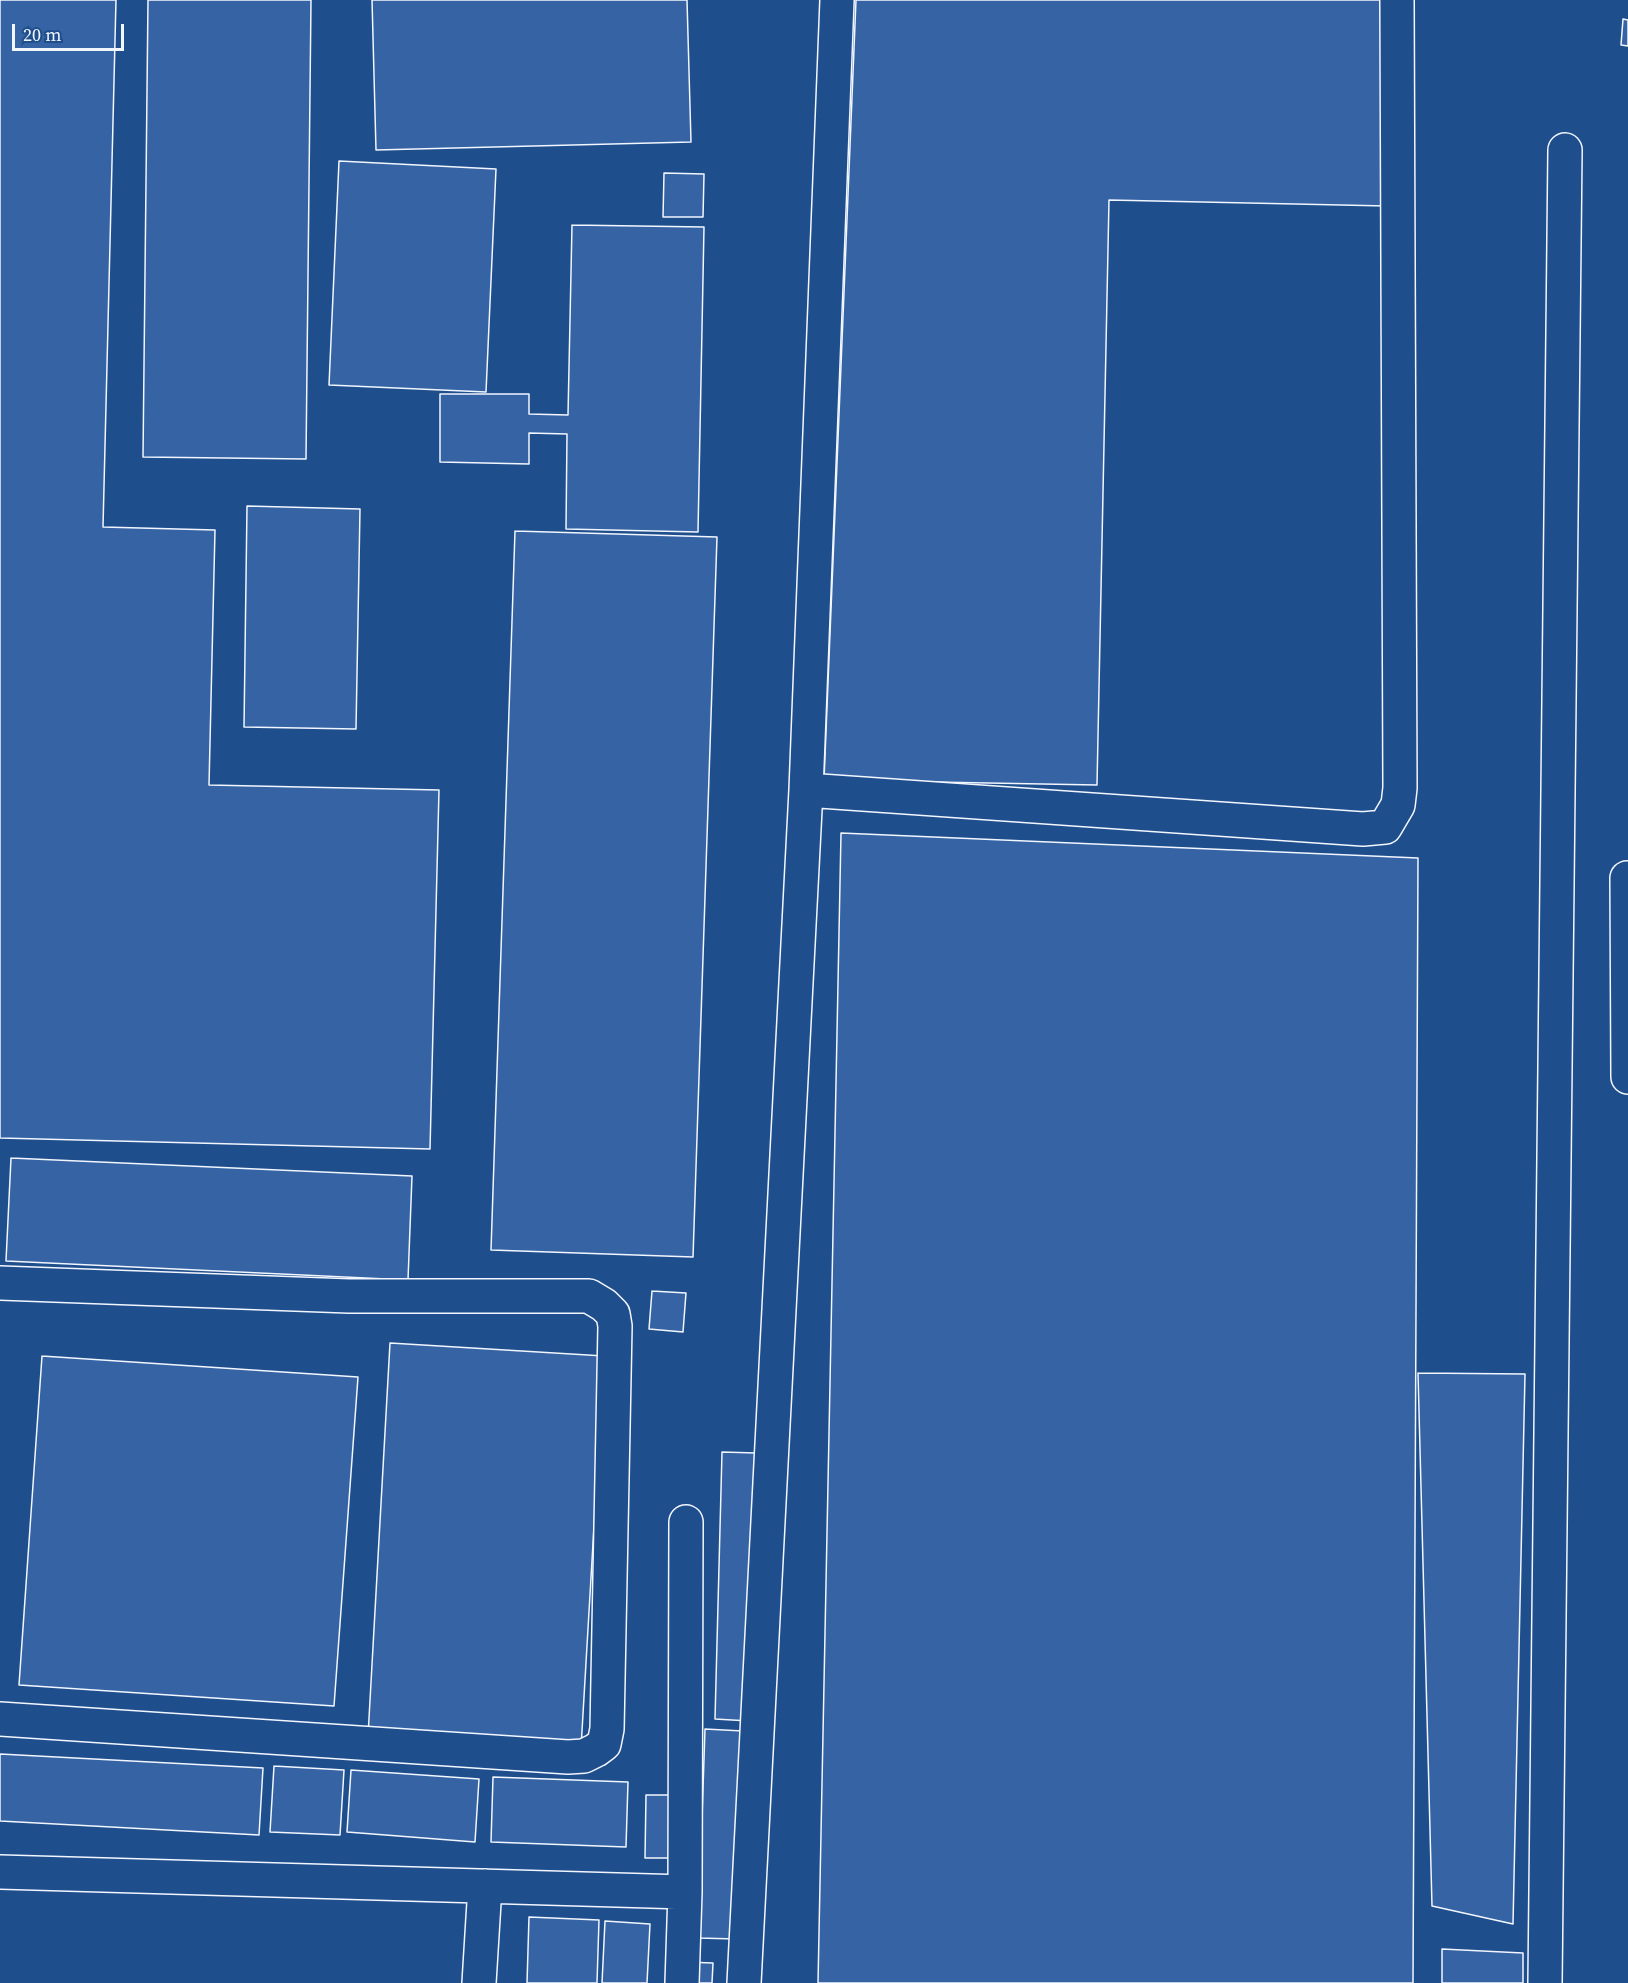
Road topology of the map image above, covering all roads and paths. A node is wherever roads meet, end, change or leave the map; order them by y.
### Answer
1 (837, 0) edge
2 (1397, 0) edge
3 (1565, 150) dead end
4 (806, 790) junction
5 (1628, 878) edge
6 (1628, 1077) edge
7 (0, 1283) edge
8 (686, 1522) dead end
9 (0, 1719) edge
10 (0, 1872) edge
11 (485, 1886) junction
12 (684, 1892) junction
13 (479, 1983) edge
14 (681, 1983) edge
15 (744, 1983) edge
16 (1545, 1983) edge

1 - 4 lane
2 - 4 lane
3 - 16 lane
4 - 15 lane
5 - 6 lane
7 - 9 lane
8 - 12 lane
10 - 11 lane
11 - 12 lane
11 - 13 lane
12 - 14 lane

